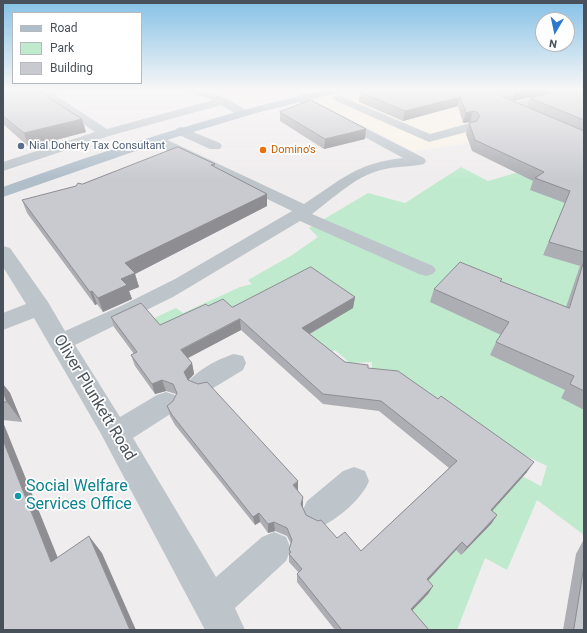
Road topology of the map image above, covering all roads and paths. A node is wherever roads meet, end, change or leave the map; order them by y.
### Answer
1 (85, 120) edge
2 (156, 120) edge
3 (221, 120) edge
4 (341, 120) edge
5 (390, 120) edge
6 (470, 127) edge
7 (181, 131) junction
8 (105, 133) junction
9 (156, 140) junction
10 (215, 146) dead end
11 (183, 151) junction
12 (162, 160) edge
13 (3, 167) edge
14 (3, 192) edge
15 (302, 213) junction
16 (3, 252) edge
17 (426, 270) dead end
18 (40, 307) junction
19 (3, 322) edge
20 (61, 342) junction
21 (234, 363) dead end
22 (201, 383) edge
23 (166, 403) dead end
24 (115, 435) junction
25 (354, 481) dead end
26 (318, 512) dead end
27 (274, 549) dead end
28 (218, 617) edge

1 - 8 street
2 - 8 street
3 - 7 main road
4 - 15 street
5 - 6 street
7 - 9 main road
7 - 10 street
8 - 13 street
9 - 11 street
9 - 14 main road
11 - 12 street
11 - 15 street
15 - 17 street
15 - 20 street
16 - 18 street, Oliver Plunkett Road
18 - 19 street
18 - 20 street, Oliver Plunkett Road
20 - 24 street, Oliver Plunkett Road
21 - 22 street
23 - 24 street
24 - 28 street, Oliver Plunkett Road
25 - 26 street
27 - 28 street

